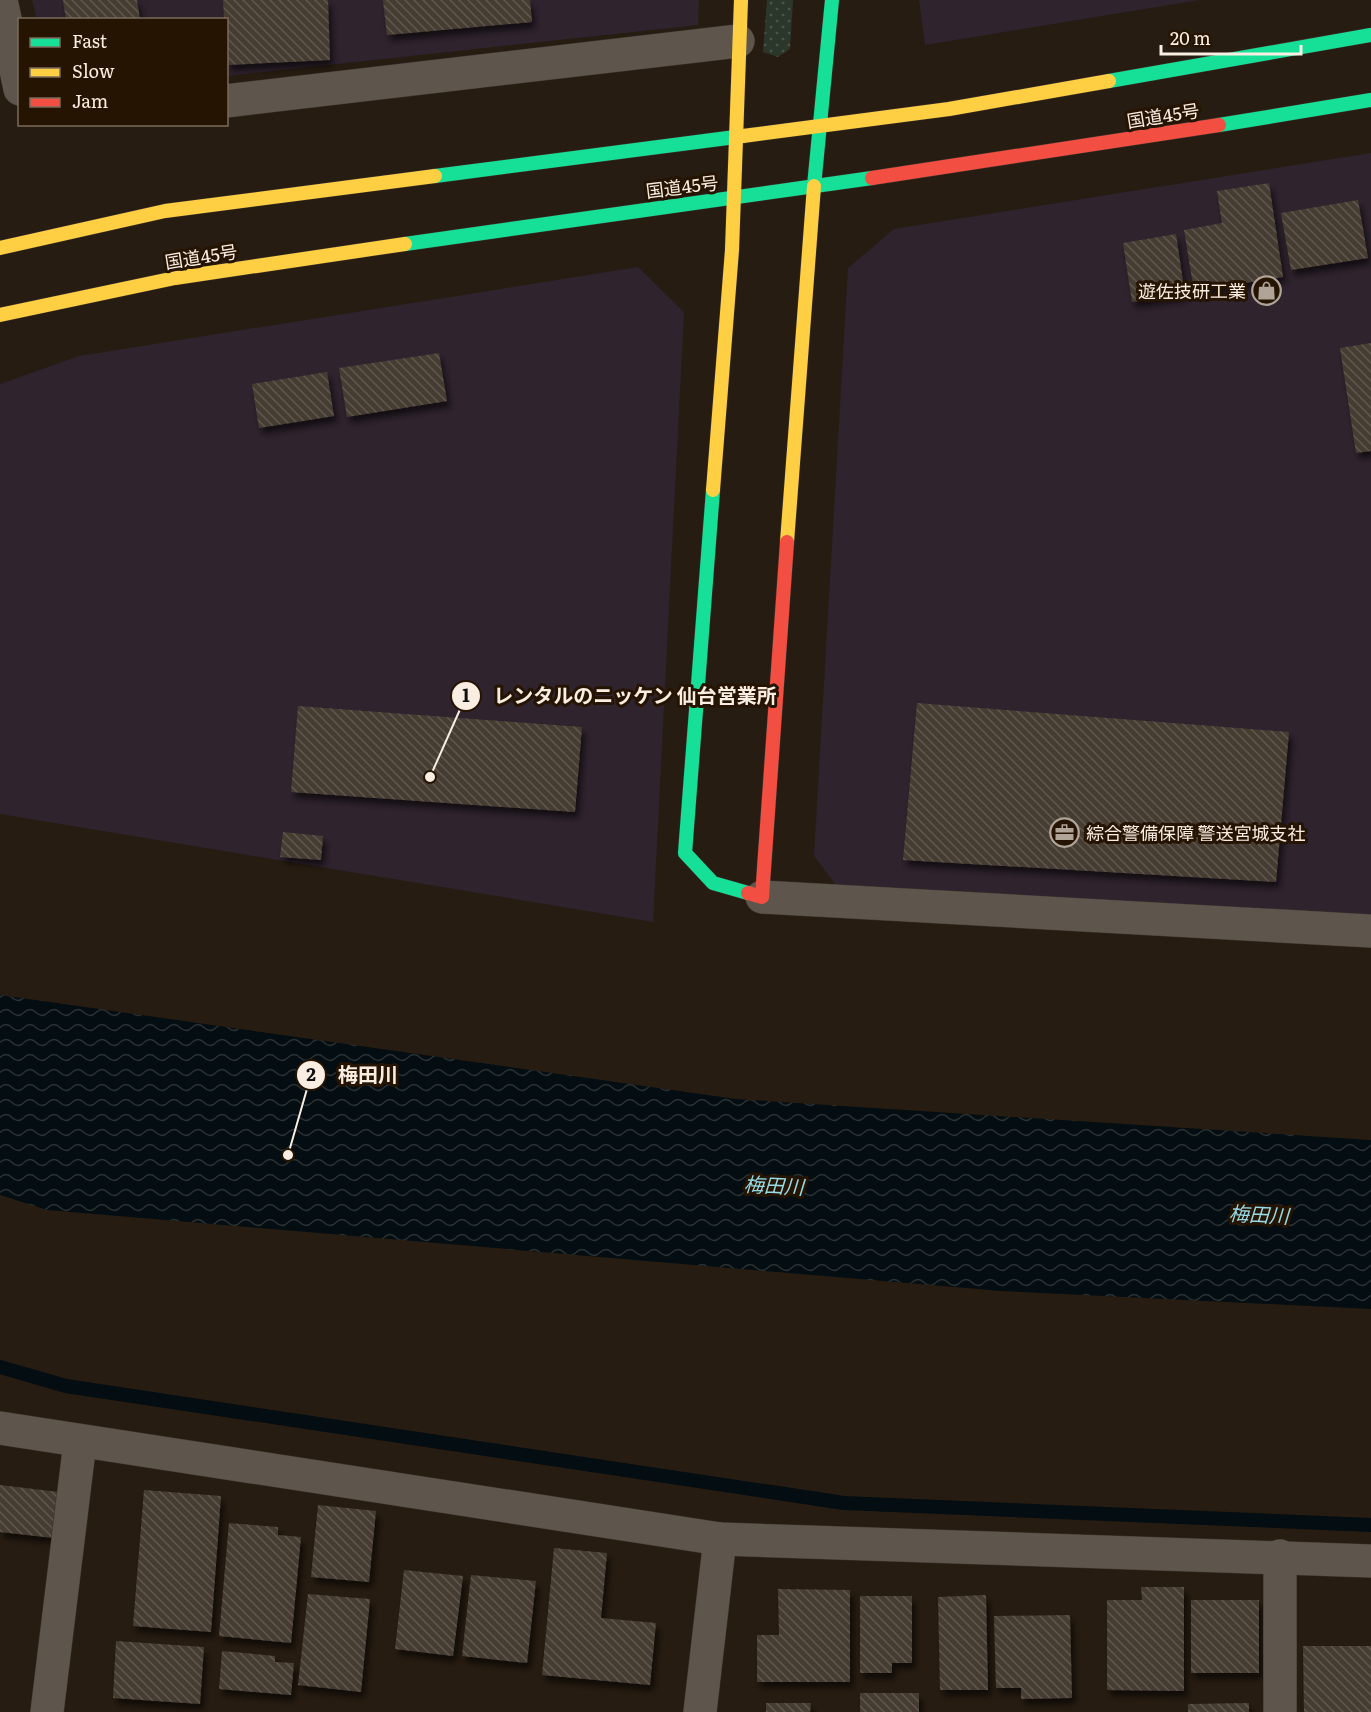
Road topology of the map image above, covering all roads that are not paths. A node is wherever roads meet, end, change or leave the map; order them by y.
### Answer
1 (1, 0) edge
2 (741, 0) edge
3 (832, 0) edge
4 (1371, 35) edge
5 (738, 40) junction
6 (18, 79) edge
7 (1371, 100) edge
8 (228, 101) edge
9 (820, 125) junction
10 (736, 137) junction
11 (815, 186) junction
12 (734, 197) junction
13 (0, 248) edge
14 (0, 315) edge
15 (762, 897) junction
16 (1371, 931) edge
17 (0, 1428) edge
18 (80, 1442) junction
19 (720, 1539) junction
20 (1280, 1557) junction
21 (1371, 1561) edge
22 (47, 1712) edge
23 (700, 1712) edge
24 (1280, 1712) edge

1 - 6 street
2 - 5 main road
3 - 9 main road
4 - 9 main road
5 - 8 street
5 - 10 main road
7 - 11 main road, 国道45号
9 - 10 main road
9 - 11 main road
10 - 12 main road
10 - 13 main road
11 - 12 main road, 国道45号
11 - 15 main road
12 - 14 main road, 国道45号
12 - 15 main road
15 - 16 street
17 - 18 street
18 - 19 street
18 - 22 street
19 - 20 street
19 - 23 street
20 - 21 street
20 - 24 street

